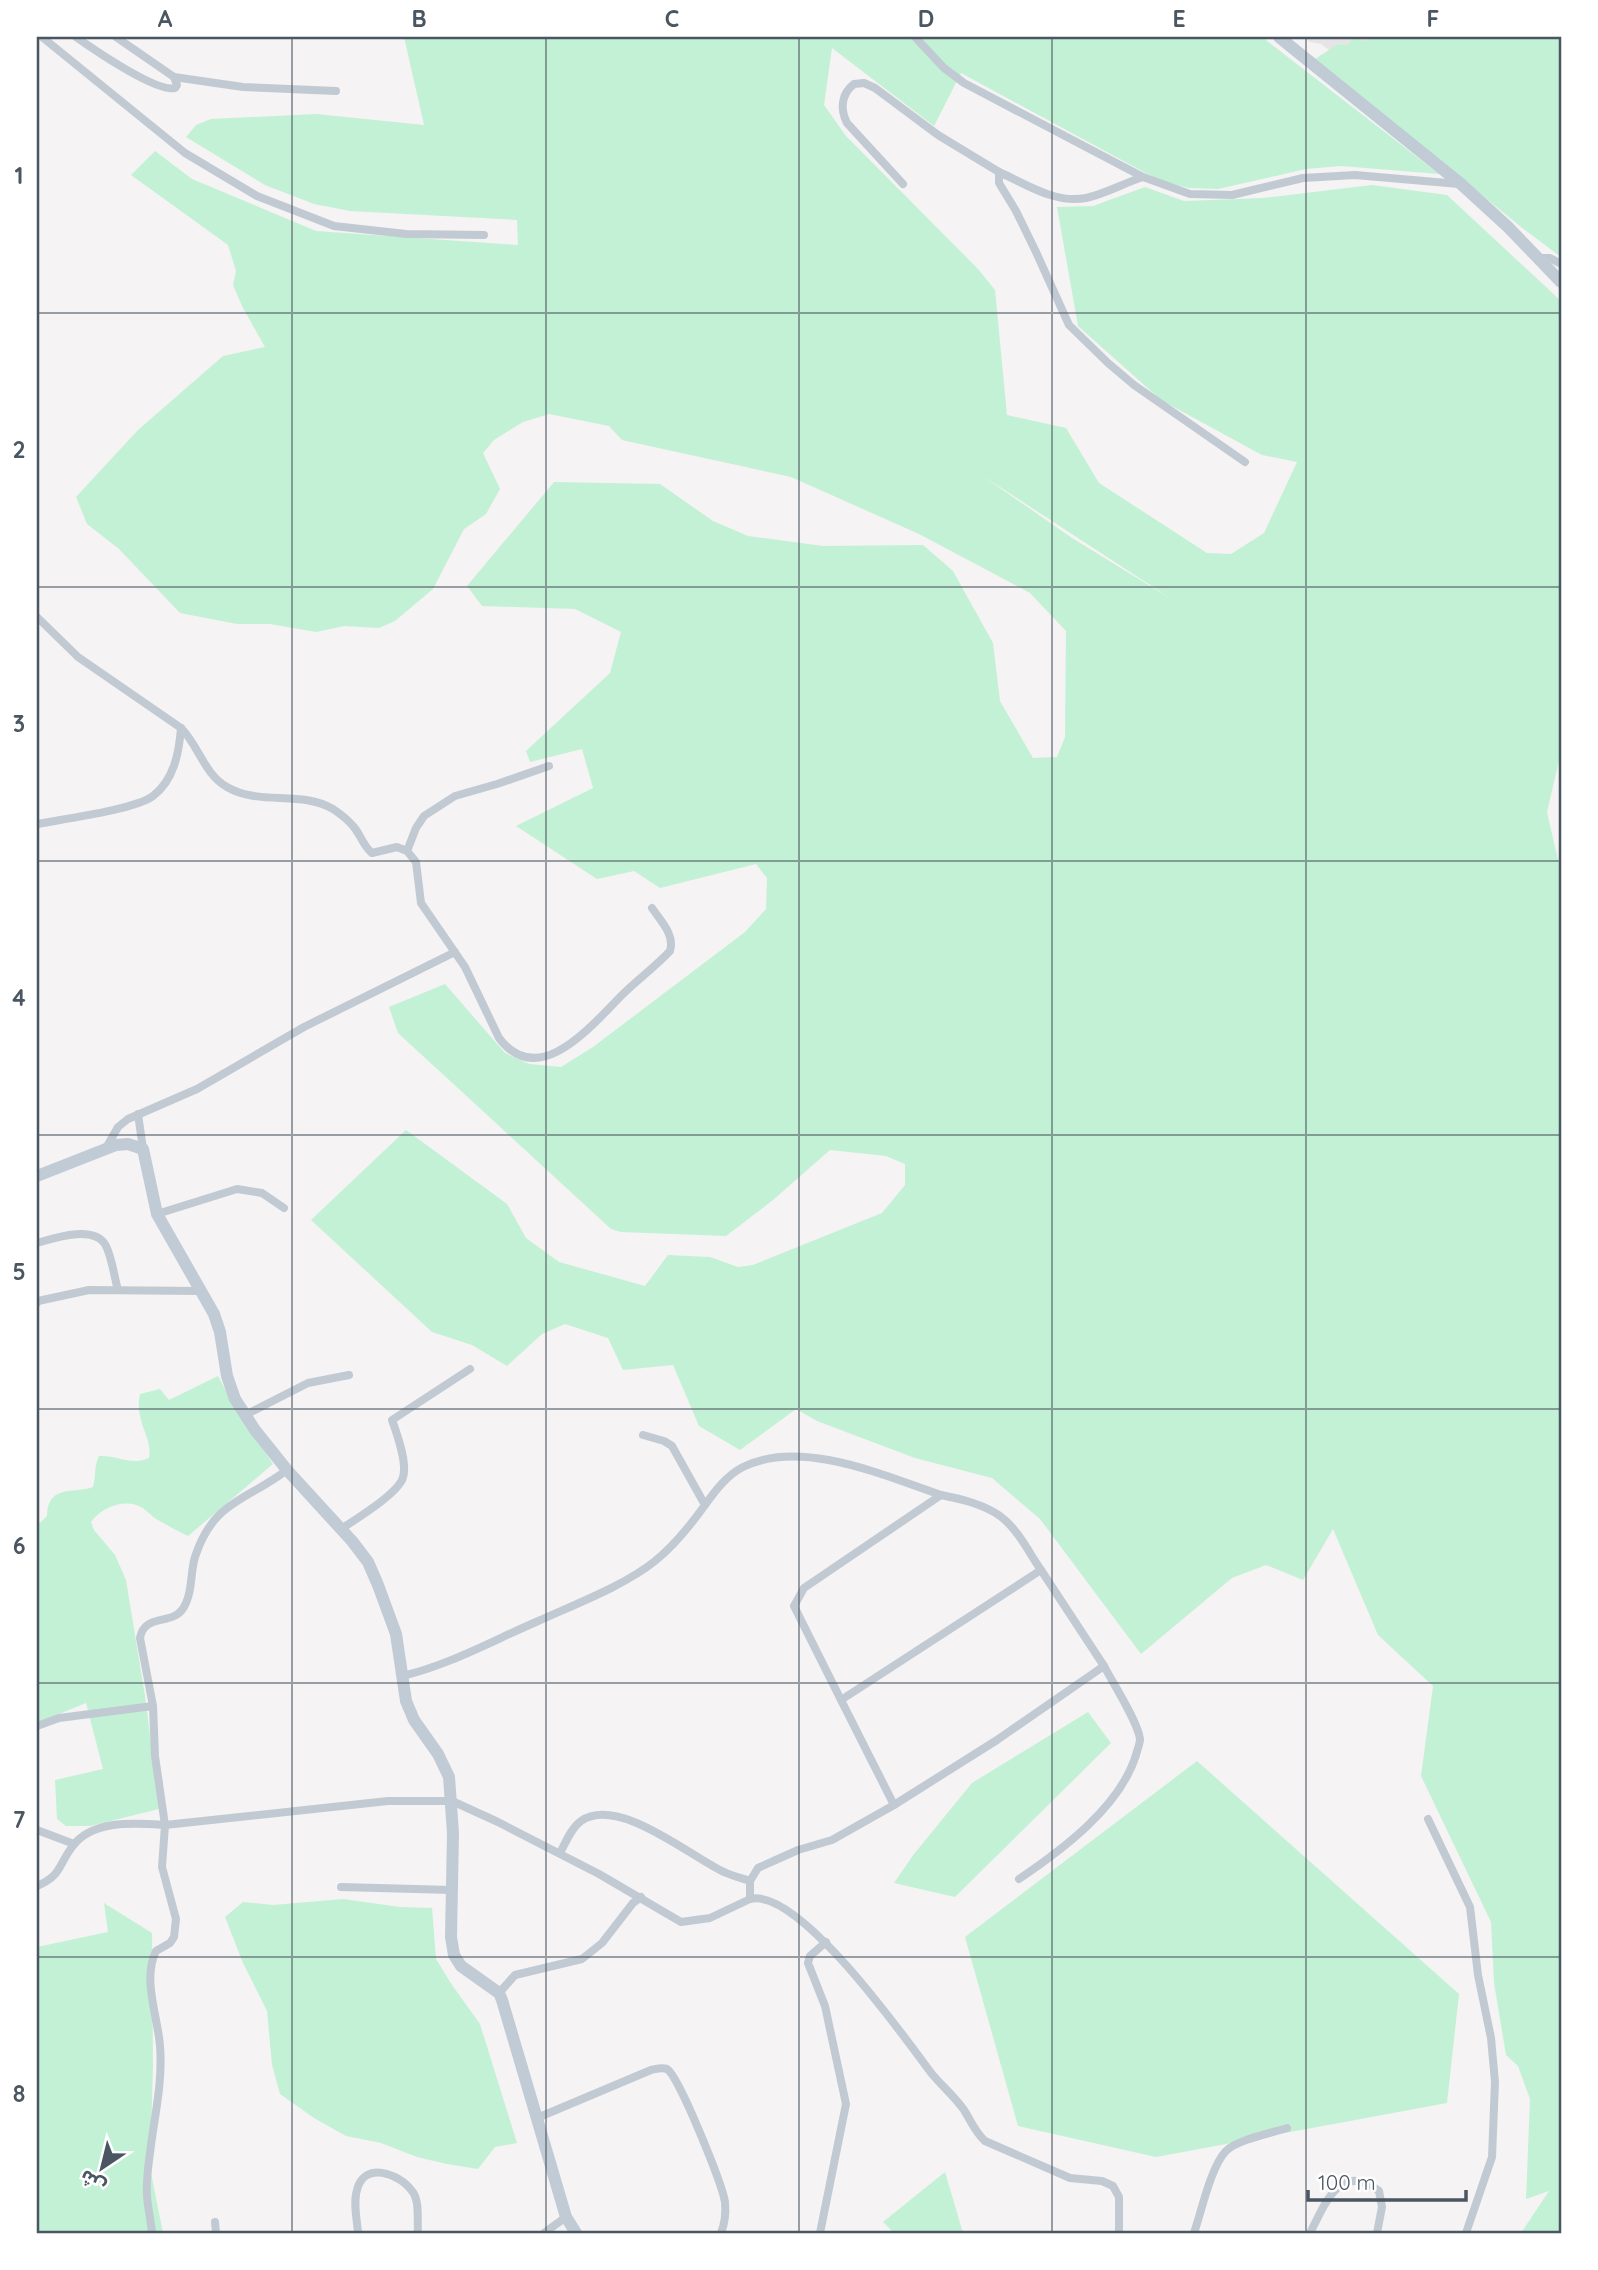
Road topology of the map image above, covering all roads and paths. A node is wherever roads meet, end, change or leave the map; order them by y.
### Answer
1 (42, 37) edge
2 (76, 37) edge
3 (116, 37) edge
4 (915, 37) edge
5 (1279, 37) edge
6 (174, 77) junction
7 (336, 91) dead end
8 (999, 172) junction
9 (1143, 177) junction
10 (903, 184) dead end
11 (1461, 184) junction
12 (484, 235) dead end
13 (1537, 258) junction
14 (1561, 264) edge
15 (1561, 282) edge
16 (1245, 461) dead end
17 (37, 617) edge
18 (181, 728) junction
19 (549, 766) dead end
20 (37, 824) edge
21 (407, 851) junction
22 (652, 908) dead end
23 (455, 952) junction
24 (138, 1114) junction
25 (106, 1148) junction
26 (143, 1149) junction
27 (37, 1176) edge
28 (284, 1208) dead end
29 (157, 1214) junction
30 (37, 1242) edge
31 (118, 1290) junction
32 (201, 1291) junction
33 (37, 1300) edge
34 (470, 1369) dead end
35 (349, 1375) dead end
36 (244, 1415) junction
37 (643, 1435) dead end
38 (287, 1470) junction
39 (942, 1495) junction
40 (705, 1505) junction
41 (341, 1529) junction
42 (1041, 1570) junction
43 (1104, 1666) junction
44 (402, 1676) junction
45 (841, 1700) junction
46 (153, 1706) junction
47 (37, 1727) edge
48 (452, 1801) junction
49 (894, 1805) junction
50 (1428, 1819) dead end
51 (165, 1825) junction
52 (37, 1830) edge
53 (74, 1844) junction
54 (560, 1853) junction
55 (1019, 1880) dead end
56 (750, 1881) junction
57 (37, 1886) edge
58 (341, 1887) dead end
59 (452, 1890) junction
60 (641, 1897) junction
61 (750, 1899) junction
62 (826, 1942) junction
63 (499, 1993) junction
64 (537, 2118) junction
65 (1287, 2128) dead end
66 (566, 2217) junction
67 (215, 2222) dead end
68 (152, 2233) edge
69 (216, 2233) edge
70 (358, 2233) edge
71 (418, 2233) edge
72 (544, 2233) edge
73 (576, 2233) edge
74 (721, 2233) edge
75 (820, 2233) edge
76 (1119, 2233) edge
77 (1194, 2233) edge
78 (1310, 2233) edge
79 (1377, 2233) edge
80 (1466, 2233) edge

1 - 12 street
2 - 6 street
3 - 6 street
4 - 9 street
5 - 11 street
6 - 7 street
8 - 9 street
8 - 10 street
8 - 16 street
9 - 11 street
11 - 13 street
13 - 14 street
13 - 15 street
17 - 18 street
18 - 20 street
18 - 21 street
19 - 21 street
21 - 23 street
22 - 23 street
23 - 24 street
24 - 25 street
24 - 26 street
25 - 26 street
25 - 27 street
26 - 29 street
28 - 29 street
29 - 32 street
30 - 31 street
31 - 32 street
31 - 33 street
32 - 36 street
34 - 41 street
35 - 36 street
36 - 38 street
37 - 40 street
38 - 41 street
38 - 46 street
39 - 40 street
39 - 42 street
39 - 45 street
40 - 44 street
41 - 44 street
42 - 43 street
42 - 45 street
43 - 49 street
43 - 55 street
44 - 48 street
45 - 49 street
46 - 47 street
46 - 51 street
48 - 51 street
48 - 54 street
48 - 59 street
49 - 56 street
50 - 80 street
51 - 53 street
51 - 68 street
52 - 53 street
53 - 57 street
54 - 56 street
54 - 60 street
56 - 61 street
58 - 59 street
59 - 63 street
60 - 61 street
60 - 63 street
61 - 62 street
62 - 75 street
62 - 76 street
63 - 64 street
64 - 66 street
64 - 74 street
65 - 77 street
66 - 72 street
66 - 73 street
67 - 69 street
70 - 71 street
78 - 79 street

